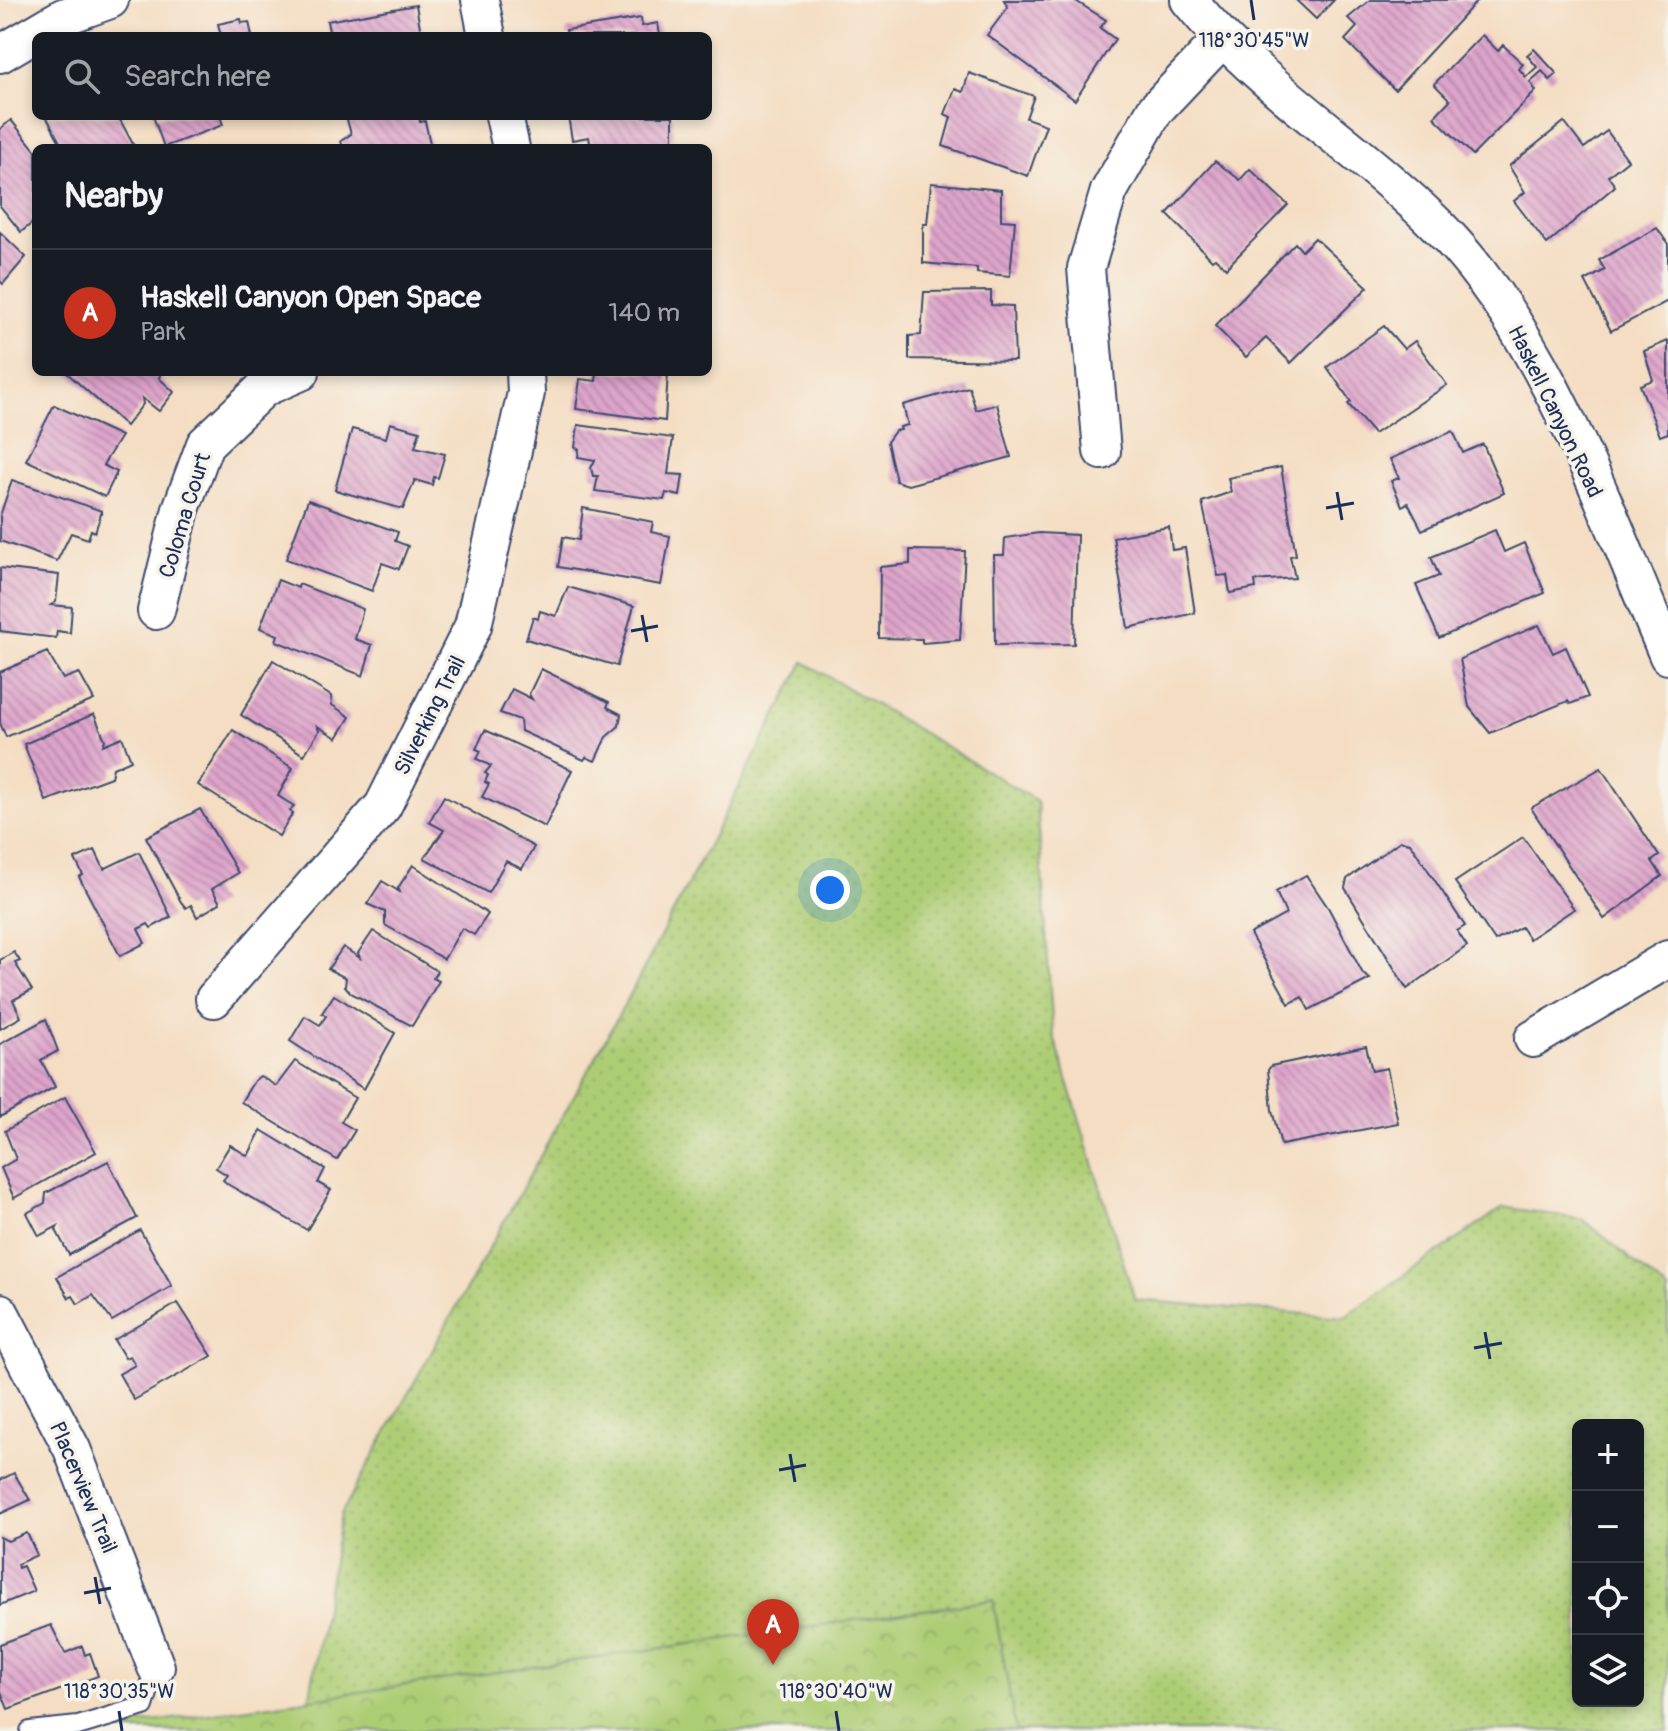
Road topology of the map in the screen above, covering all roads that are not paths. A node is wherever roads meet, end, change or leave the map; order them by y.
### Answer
1 (110, 0) edge
2 (480, 0) edge
3 (1189, 0) edge
4 (37, 32) edge
5 (486, 32) edge
6 (32, 35) edge
7 (1221, 40) junction
8 (0, 54) edge
9 (505, 120) edge
10 (510, 144) edge
11 (292, 376) edge
12 (525, 376) edge
13 (1102, 451) dead end
14 (156, 611) dead end
15 (1668, 656) edge
16 (1668, 959) edge
17 (214, 999) dead end
18 (1533, 1039) dead end
19 (0, 1312) edge
20 (156, 1667) joint
21 (30, 1731) edge

1 - 4 street
2 - 5 street
3 - 7 street, Haskell Canyon Road
6 - 8 street
7 - 13 street
7 - 15 street, Haskell Canyon Road
9 - 10 street
11 - 14 street, Coloma Court
12 - 17 street, Silverking Trail
16 - 18 street
19 - 20 street, Placerview Trail
20 - 21 lane

